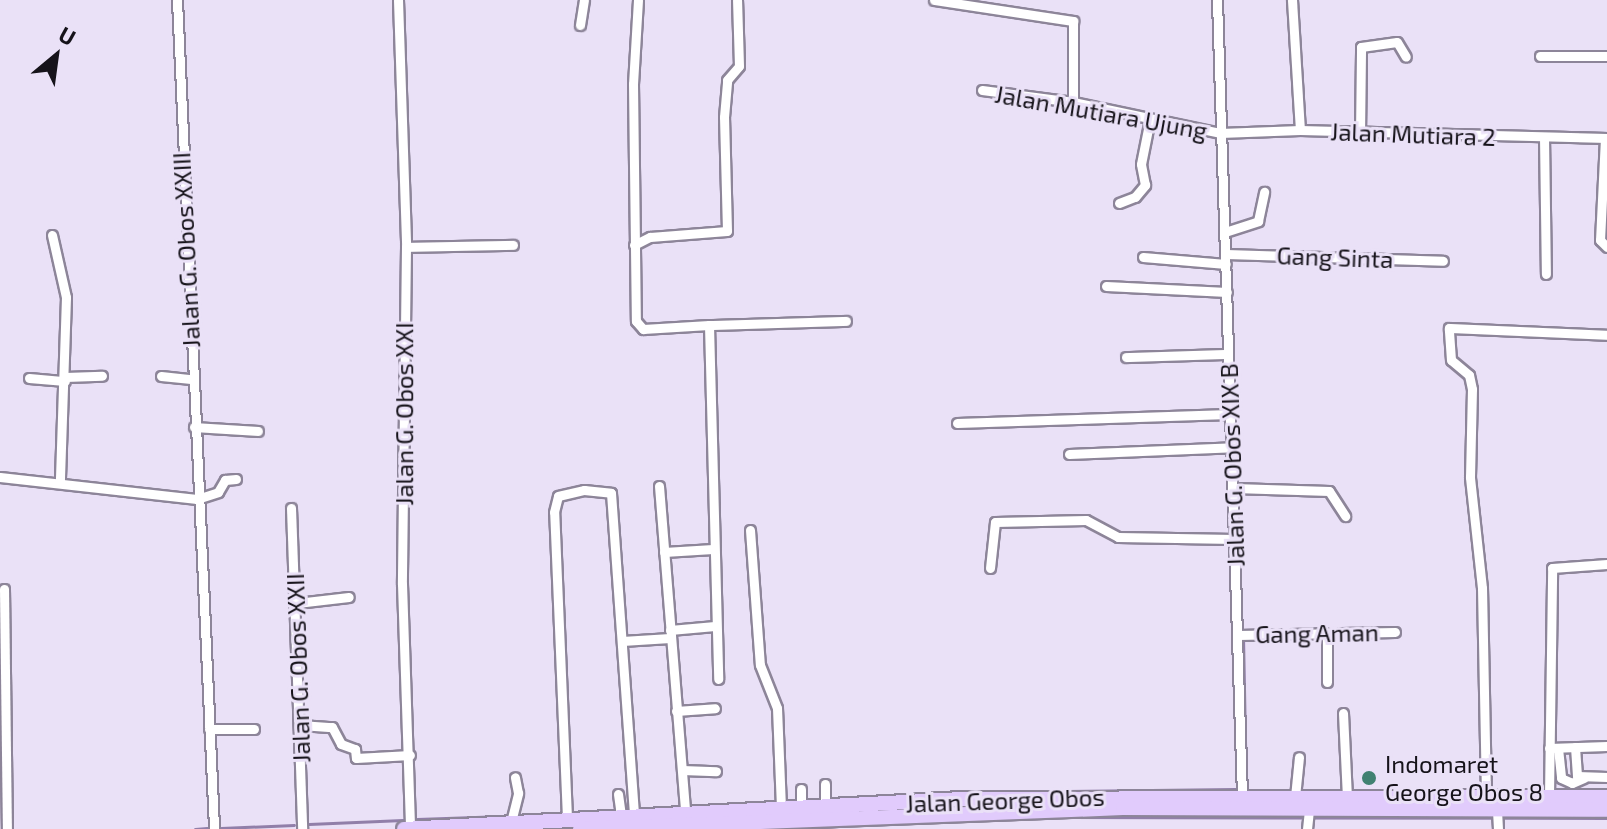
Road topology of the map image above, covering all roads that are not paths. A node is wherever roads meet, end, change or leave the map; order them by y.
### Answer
1 (177, 0) edge
2 (398, 0) edge
3 (584, 0) edge
4 (638, 0) edge
5 (737, 0) edge
6 (934, 0) edge
7 (1217, 0) edge
8 (1292, 0) edge
9 (580, 25) dead end
10 (1540, 56) dead end
11 (1607, 56) edge
12 (1406, 57) dead end
13 (982, 90) dead end
14 (1073, 102) junction
15 (1150, 119) junction
16 (1300, 130) junction
17 (1220, 133) junction
18 (1360, 134) junction
19 (1544, 137) junction
20 (1606, 138) edge
21 (1264, 192) dead end
22 (1119, 203) dead end
23 (1225, 232) junction
24 (52, 235) dead end
25 (513, 245) dead end
26 (634, 245) junction
27 (406, 247) junction
28 (1607, 247) edge
29 (1143, 257) dead end
30 (1226, 259) junction
31 (1443, 261) dead end
32 (1546, 274) dead end
33 (1106, 286) dead end
34 (1227, 292) junction
35 (846, 321) dead end
36 (709, 325) junction
37 (1607, 335) edge
38 (1228, 354) junction
39 (1126, 357) dead end
40 (102, 376) dead end
41 (161, 376) dead end
42 (29, 378) dead end
43 (65, 379) junction
44 (191, 379) junction
45 (1229, 414) junction
46 (957, 423) dead end
47 (194, 427) junction
48 (258, 431) dead end
49 (1233, 447) junction
50 (1069, 454) dead end
51 (0, 477) edge
52 (236, 479) dead end
53 (60, 481) junction
54 (659, 486) dead end
55 (1234, 488) junction
56 (197, 499) junction
57 (291, 508) dead end
58 (1345, 516) dead end
59 (750, 530) dead end
60 (1234, 539) junction
61 (713, 549) junction
62 (664, 552) junction
63 (1607, 564) edge
64 (990, 568) dead end
65 (4, 589) dead end
66 (349, 597) dead end
67 (297, 603) junction
68 (715, 626) junction
69 (1395, 632) dead end
70 (1327, 633) junction
71 (670, 634) junction
72 (1238, 635) junction
73 (622, 641) junction
74 (718, 679) dead end
75 (1327, 682) dead end
76 (715, 708) dead end
77 (676, 711) junction
78 (1343, 713) dead end
79 (300, 725) junction
80 (209, 729) junction
81 (254, 729) dead end
82 (1607, 746) edge
83 (1575, 747) junction
84 (1554, 748) junction
85 (410, 755) junction
86 (1299, 757) dead end
87 (682, 770) junction
88 (716, 771) dead end
89 (515, 777) dead end
90 (1607, 777) edge
91 (1584, 778) junction
92 (825, 784) dead end
93 (801, 789) dead end
94 (1486, 792) junction
95 (1549, 792) junction
96 (618, 794) dead end
97 (1242, 797) junction
98 (1295, 797) junction
99 (1347, 797) junction
100 (1607, 797) edge
101 (781, 808) junction
102 (825, 808) junction
103 (801, 809) junction
104 (1309, 809) junction
105 (1497, 810) junction
106 (1607, 810) edge
107 (685, 812) junction
108 (962, 813) junction
109 (628, 815) junction
110 (567, 818) junction
111 (511, 822) junction
112 (739, 826) edge
113 (653, 828) edge
114 (7, 829) edge
115 (214, 829) edge
116 (302, 829) edge
117 (407, 829) edge
118 (580, 829) edge
119 (960, 829) edge
120 (1307, 829) edge
121 (1498, 829) edge

1 - 44 street, Jalan G. Obos XXIII
2 - 27 street, Jalan G. Obos XXI
3 - 9 street
4 - 26 street
5 - 26 street
6 - 14 street
7 - 17 street, Jalan G. Obos XIX B
8 - 16 street
10 - 11 street
12 - 18 street
13 - 14 street, Jalan Mutiara Ujung
14 - 15 street, Jalan Mutiara Ujung
15 - 17 street, Jalan Mutiara Ujung
15 - 22 street
16 - 17 street, Jalan Mutiara 2
16 - 18 street, Jalan Mutiara 2
17 - 23 street, Jalan G. Obos XIX B
18 - 19 street, Jalan Mutiara 2
19 - 20 street, Jalan Mutiara 2
19 - 32 street
20 - 28 street
21 - 23 street
23 - 30 street, Jalan G. Obos XIX B
24 - 43 street
25 - 27 street
26 - 36 street
27 - 85 street, Jalan G. Obos XXI
29 - 30 street, Gang Sinta
30 - 31 street, Gang Sinta
30 - 34 street, Jalan G. Obos XIX B
33 - 34 street
34 - 38 street, Jalan G. Obos XIX B
35 - 36 street
36 - 61 street
37 - 94 street
38 - 39 street
38 - 45 street, Jalan G. Obos XIX B
40 - 43 street
41 - 44 street
42 - 43 street
43 - 53 street
44 - 47 street, Jalan G. Obos XXIII
45 - 46 street
45 - 49 street, Jalan G. Obos XIX B
47 - 48 street
47 - 56 street, Jalan G. Obos XXIII
49 - 50 street
49 - 55 street, Jalan G. Obos XIX B
51 - 53 street
52 - 56 street
53 - 56 street
54 - 62 street
55 - 58 street
55 - 60 street, Jalan G. Obos XIX B
56 - 80 street, Jalan G. Obos XXIII
57 - 67 street, Jalan G. Obos XXII
59 - 101 street
60 - 64 street
60 - 72 street, Jalan G. Obos XIX B
61 - 62 street
61 - 68 street
62 - 71 street
63 - 84 street
65 - 114 street
66 - 67 street
67 - 79 street, Jalan G. Obos XXII
68 - 71 street
68 - 74 street
69 - 70 street, Gang Aman
70 - 72 street, Gang Aman
70 - 75 street
71 - 73 street
71 - 77 street
72 - 97 street, Jalan G. Obos XIX B
73 - 109 street
73 - 110 street
76 - 77 street
77 - 87 street
78 - 99 street
79 - 85 street
79 - 116 street, Jalan G. Obos XXII
80 - 81 street
80 - 115 street, Jalan G. Obos XXIII
82 - 83 street
83 - 84 street
83 - 91 street
84 - 91 street
84 - 95 street
85 - 117 street, Jalan G. Obos XXI
86 - 98 street
87 - 88 street
87 - 107 street
89 - 111 street
90 - 91 street
92 - 102 street
93 - 103 street
94 - 95 main road, Jalan George Obos
94 - 99 main road, Jalan George Obos
95 - 100 main road, Jalan George Obos
96 - 109 street
97 - 98 main road, Jalan George Obos
97 - 102 main road, Jalan George Obos
98 - 99 main road, Jalan George Obos
101 - 103 main road, Jalan George Obos
101 - 107 main road, Jalan George Obos
102 - 103 main road, Jalan George Obos
104 - 105 main road, Jalan George Obos
104 - 108 main road, Jalan George Obos
104 - 120 street
105 - 106 main road, Jalan George Obos
105 - 121 street
107 - 109 main road, Jalan George Obos
108 - 112 main road, Jalan George Obos
108 - 119 street
109 - 110 main road, Jalan George Obos
110 - 111 main road, Jalan George Obos
111 - 117 main road, Jalan George Obos
112 - 113 main road, Jalan George Obos
113 - 118 main road, Jalan George Obos

